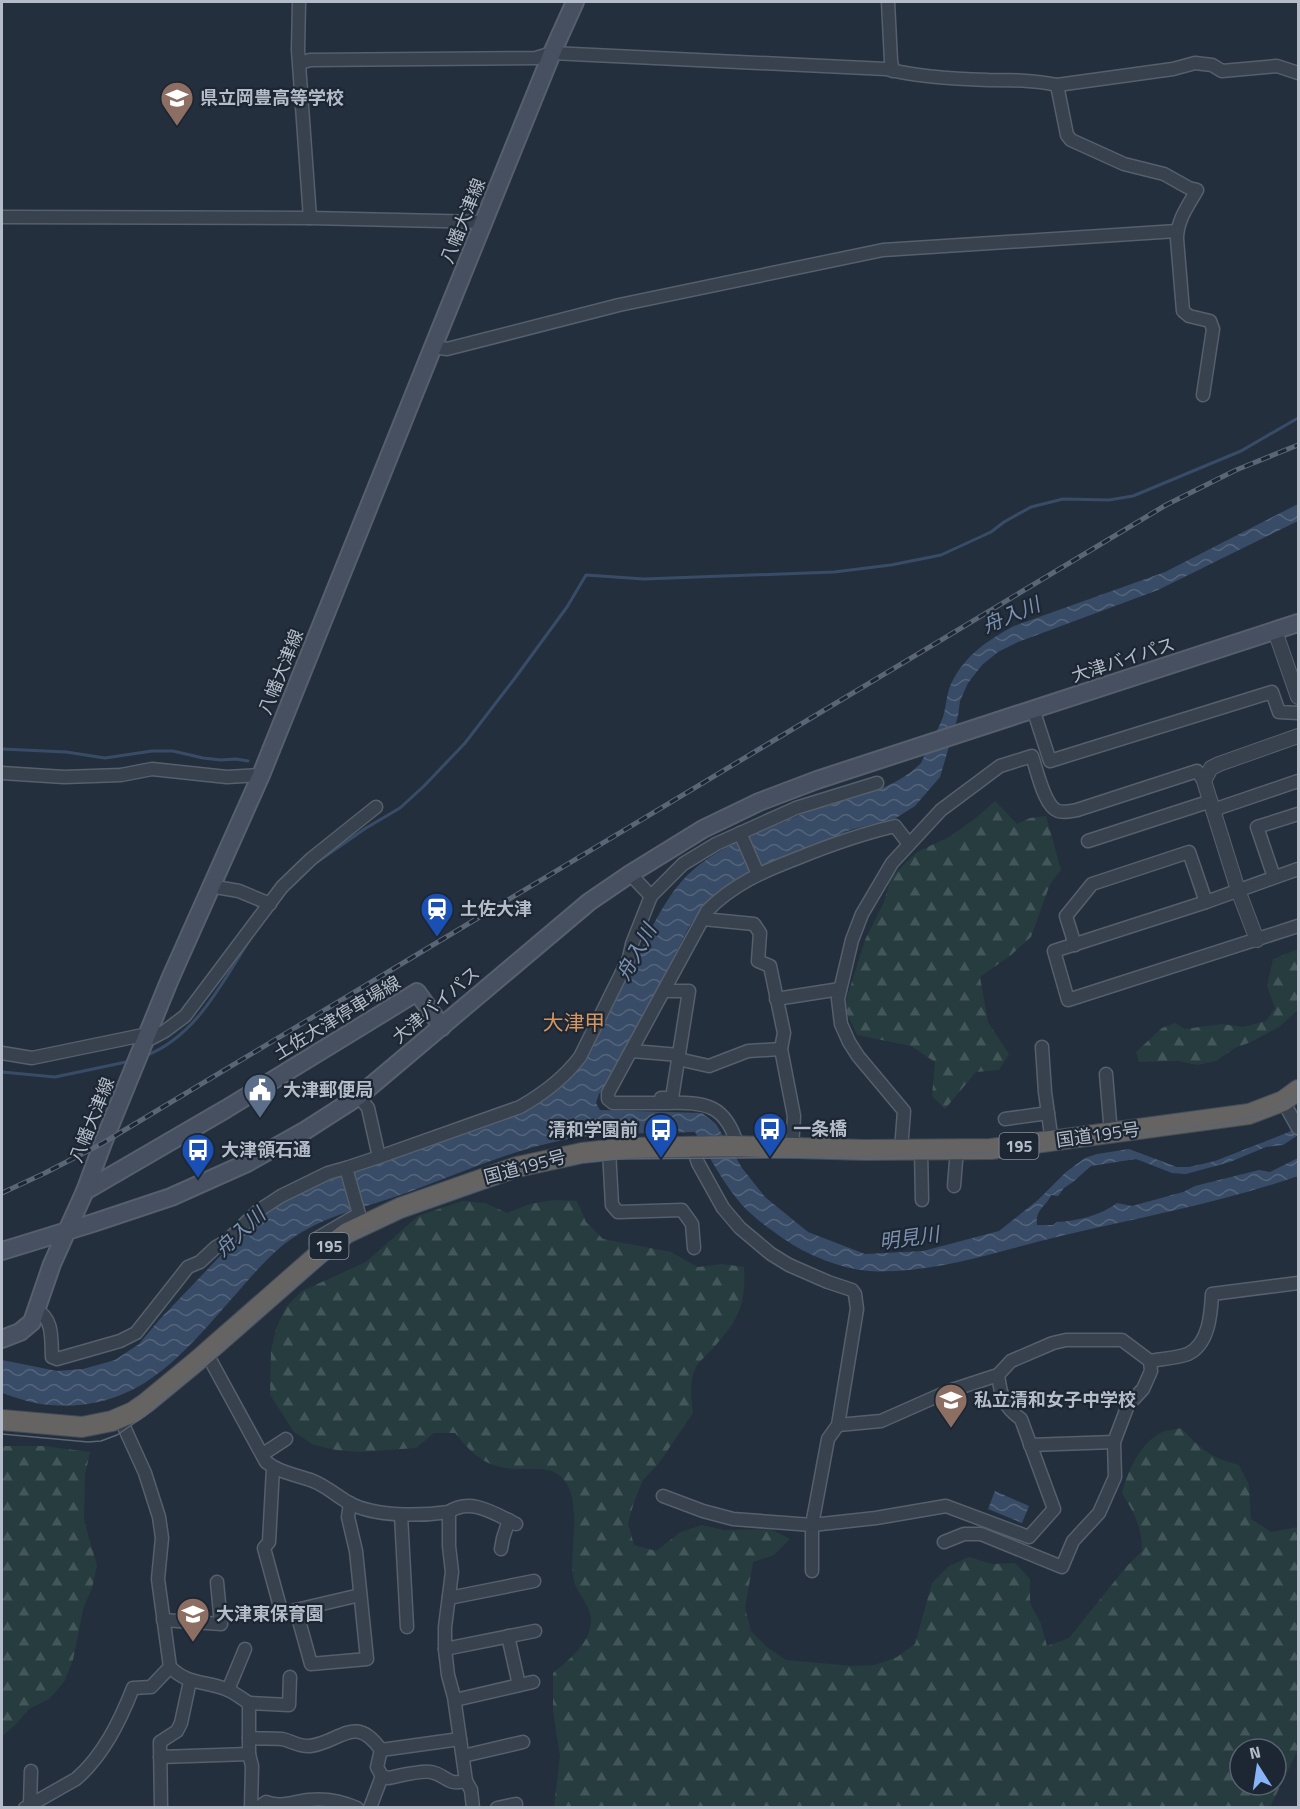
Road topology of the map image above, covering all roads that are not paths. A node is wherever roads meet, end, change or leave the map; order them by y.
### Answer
1 (299, 2) edge
2 (575, 2) edge
3 (888, 2) edge
4 (552, 54) junction
5 (300, 63) junction
6 (893, 71) junction
7 (1299, 73) edge
8 (1057, 85) junction
9 (2, 217) edge
10 (310, 218) junction
11 (484, 222) junction
12 (1177, 231) junction
13 (433, 347) junction
14 (1203, 395) dead end
15 (1299, 623) edge
16 (1275, 631) junction
17 (1299, 697) edge
18 (1033, 710) junction
19 (1299, 713) edge
20 (1299, 736) edge
21 (2, 773) edge
22 (261, 775) junction
23 (1204, 780) junction
24 (1299, 781) edge
25 (877, 783) dead end
26 (1212, 805) junction
27 (376, 807) dead end
28 (1299, 814) edge
29 (741, 836) junction
30 (1088, 841) dead end
31 (909, 844) junction
32 (1299, 869) edge
33 (758, 872) junction
34 (630, 874) junction
35 (1274, 877) junction
36 (210, 886) junction
37 (1238, 890) junction
38 (651, 896) junction
39 (1206, 902) junction
40 (270, 904) junction
41 (703, 919) junction
42 (1299, 926) edge
43 (1257, 940) junction
44 (1075, 945) junction
45 (840, 989) junction
46 (664, 991) junction
47 (777, 999) junction
48 (442, 1027) junction
49 (147, 1038) junction
50 (1042, 1047) dead end
51 (781, 1049) junction
52 (632, 1051) junction
53 (2, 1053) edge
54 (678, 1057) junction
55 (1106, 1074) dead end
56 (1291, 1095) edge
57 (359, 1096) junction
58 (608, 1099) junction
59 (1048, 1113) junction
60 (1005, 1119) dead end
61 (1297, 1125) edge
62 (1111, 1134) junction
63 (1052, 1142) junction
64 (735, 1146) junction
65 (697, 1147) junction
66 (792, 1147) junction
67 (957, 1149) junction
68 (609, 1150) junction
69 (901, 1150) junction
70 (921, 1150) junction
71 (379, 1157) junction
72 (346, 1170) junction
73 (954, 1186) dead end
74 (86, 1191) junction
75 (922, 1200) dead end
76 (67, 1230) junction
77 (224, 1234) dead end
78 (694, 1248) dead end
79 (2, 1251) edge
80 (319, 1254) junction
81 (188, 1267) junction
82 (1299, 1283) edge
83 (36, 1310) junction
84 (2, 1339) edge
85 (204, 1355) junction
86 (1150, 1361) junction
87 (998, 1375) junction
88 (120, 1418) junction
89 (2, 1420) edge
90 (838, 1425) junction
91 (286, 1439) dead end
92 (1114, 1442) junction
93 (1030, 1445) junction
94 (263, 1454) junction
95 (273, 1468) junction
96 (663, 1496) dead end
97 (350, 1503) junction
98 (449, 1512) junction
99 (401, 1515) junction
100 (812, 1525) junction
101 (944, 1542) dead end
102 (501, 1549) dead end
103 (812, 1571) dead end
104 (534, 1581) dead end
105 (217, 1582) dead end
106 (360, 1595) junction
107 (449, 1598) junction
108 (296, 1610) junction
109 (163, 1620) junction
110 (407, 1627) dead end
111 (535, 1631) dead end
112 (508, 1636) junction
113 (445, 1649) junction
114 (245, 1650) dead end
115 (170, 1667) junction
116 (290, 1677) dead end
117 (190, 1681) junction
118 (533, 1682) dead end
119 (519, 1685) junction
120 (228, 1690) junction
121 (455, 1700) junction
122 (249, 1703) junction
123 (249, 1738) junction
124 (460, 1739) junction
125 (523, 1742) dead end
126 (381, 1750) junction
127 (249, 1754) junction
128 (463, 1756) junction
129 (160, 1757) junction
130 (31, 1771) dead end
131 (382, 1776) junction
132 (466, 1780) junction
133 (516, 1804) dead end
134 (28, 1806) edge
135 (161, 1808) edge
136 (251, 1808) edge
137 (258, 1808) edge
138 (357, 1808) edge
139 (370, 1808) edge
140 (473, 1808) edge
141 (497, 1808) edge

1 - 5 street
2 - 4 main road, 八幡大津線
3 - 6 street
4 - 5 street
4 - 6 street
4 - 11 main road, 八幡大津線
5 - 10 street
6 - 8 street
7 - 8 street
8 - 12 street
9 - 10 street
10 - 11 street
11 - 13 main road, 八幡大津線
12 - 13 street
12 - 14 street
13 - 22 main road, 八幡大津線
15 - 16 main road, 大津バイパス
16 - 17 street
16 - 18 main road, 大津バイパス
18 - 19 street
18 - 34 main road, 大津バイパス
20 - 23 street
21 - 22 street
22 - 36 main road, 八幡大津線
23 - 26 street
23 - 31 street
24 - 26 street
25 - 29 street
26 - 30 street
26 - 37 street
27 - 40 street
28 - 35 street
29 - 33 street
29 - 38 street
31 - 33 street
31 - 45 street
32 - 35 street
33 - 41 street
34 - 38 street
34 - 48 main road, 大津バイパス
35 - 37 street
36 - 40 street
36 - 49 main road, 八幡大津線
37 - 39 street
37 - 43 street
38 - 71 street
39 - 44 street
39 - 44 street
40 - 49 street
41 - 46 street
41 - 47 street
42 - 43 street
43 - 44 street
45 - 47 street
45 - 69 street
46 - 52 street
46 - 54 street
47 - 51 street
48 - 57 main road, 大津バイパス
48 - 74 main road, 土佐大津停車場線
49 - 53 street
49 - 74 main road, 八幡大津線
50 - 59 street
51 - 54 street
51 - 66 street
52 - 54 street
52 - 58 street
54 - 58 street
55 - 62 street
56 - 61 street
56 - 62 highway, 国道195号 / 195
57 - 71 street
57 - 76 main road, 大津バイパス
58 - 64 street
59 - 60 street
59 - 63 street
62 - 63 highway, 国道195号 / 195
63 - 67 highway, 国道195号 / 195
64 - 65 highway, 国道195号 / 195
64 - 66 highway, 国道195号 / 195
65 - 68 highway, 国道195号 / 195
65 - 90 street
66 - 69 highway, 国道195号 / 195
67 - 70 highway, 国道195号 / 195
67 - 73 street
68 - 78 street
68 - 80 highway, 国道195号 / 195
69 - 70 highway, 国道195号 / 195
70 - 75 street
71 - 72 street
72 - 80 street
72 - 81 street
74 - 76 main road, 八幡大津線
76 - 79 main road, 大津バイパス
76 - 83 main road, 八幡大津線
77 - 81 street
80 - 85 highway, 国道195号 / 195
81 - 83 street
82 - 86 street
83 - 84 main road, 八幡大津線
85 - 88 highway, 国道195号 / 195
85 - 94 street
86 - 87 street
86 - 92 street
87 - 90 street
87 - 93 street
88 - 89 highway, 国道195号 / 195
88 - 109 street
90 - 100 street
91 - 94 street
92 - 93 street
92 - 101 street
93 - 100 street
94 - 95 street
95 - 97 street
95 - 108 street
96 - 100 street
97 - 99 street
97 - 106 street
98 - 99 street
98 - 102 street
98 - 107 street
99 - 110 street
100 - 103 street
104 - 107 street
105 - 109 street
106 - 108 street
106 - 108 street
107 - 113 street
109 - 115 street
111 - 112 street
112 - 113 street
112 - 119 street
113 - 121 street
114 - 120 street
115 - 117 street
115 - 134 street
116 - 122 street
117 - 120 street
117 - 129 street
118 - 119 street
119 - 121 street
120 - 122 street
121 - 124 street
122 - 123 street
123 - 126 street
123 - 127 street
124 - 126 street
124 - 128 street
125 - 128 street
126 - 131 street
127 - 129 street
127 - 136 street
128 - 132 street
129 - 135 street
130 - 134 street
131 - 132 street
131 - 139 street
132 - 140 street
133 - 141 street
137 - 138 street

